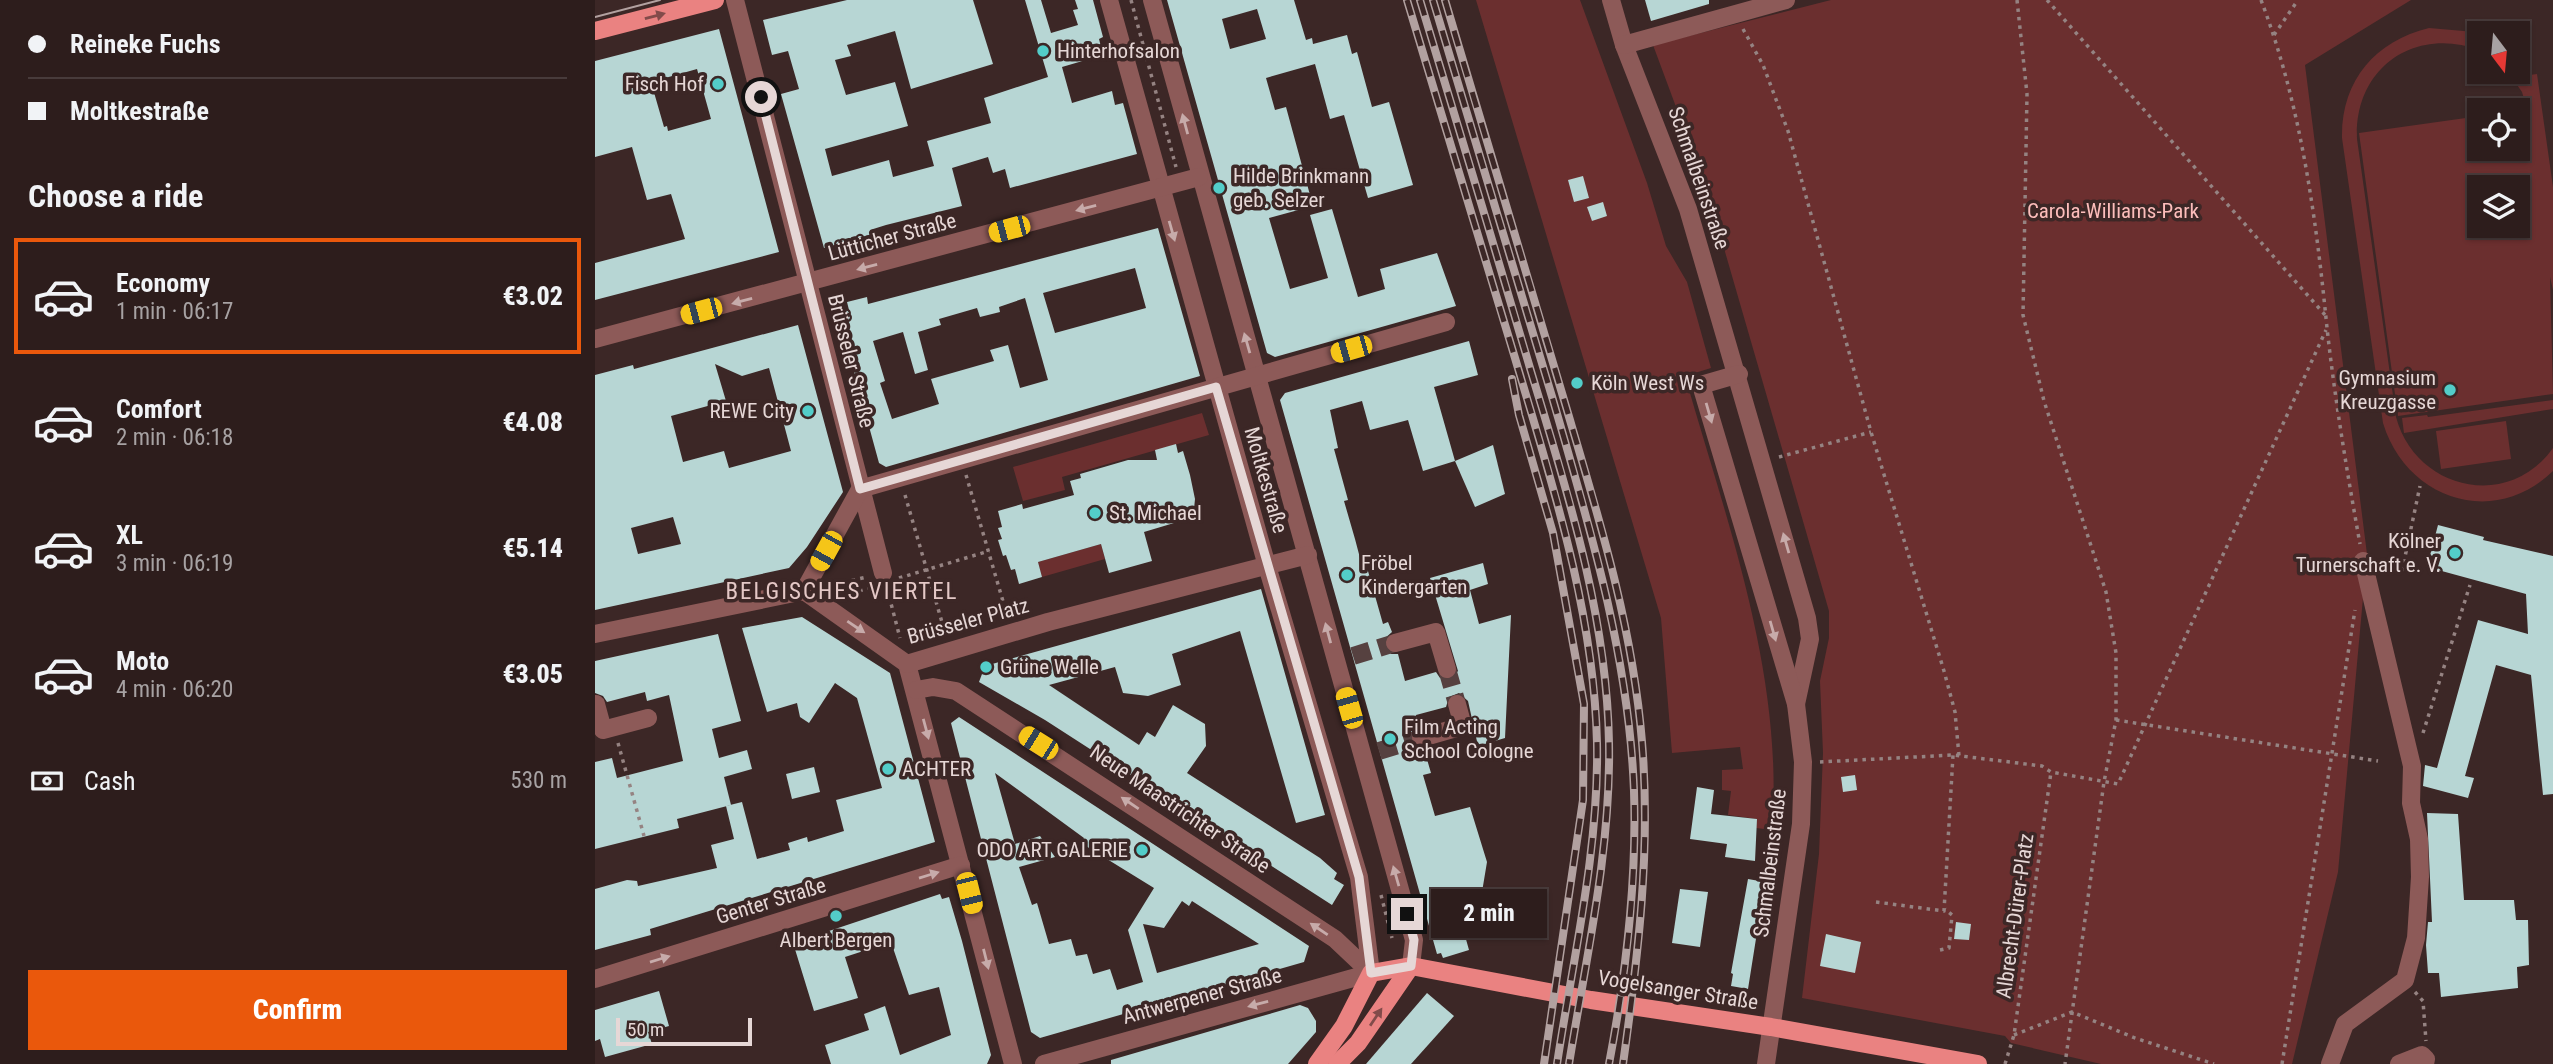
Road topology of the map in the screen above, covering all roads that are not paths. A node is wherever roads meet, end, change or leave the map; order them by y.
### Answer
1 (715, 0) edge
2 (735, 0) edge
3 (1109, 0) edge
4 (1152, 0) edge
5 (1611, 0) edge
6 (1786, 0) edge
7 (595, 31) edge
8 (1624, 45) junction
9 (1199, 177) junction
10 (1160, 188) junction
11 (808, 283) junction
12 (1446, 322) dead end
13 (595, 339) edge
14 (1739, 374) junction
15 (1256, 376) junction
16 (1216, 387) junction
17 (860, 489) junction
18 (1308, 555) junction
19 (2363, 561) road end
20 (1267, 566) junction
21 (884, 578) road end
22 (804, 591) junction
23 (595, 634) edge
24 (1395, 643) tunnel mouth
25 (907, 664) junction
26 (1447, 669) tunnel mouth
27 (916, 690) junction
28 (596, 704) edge
29 (1457, 704) tunnel mouth
30 (1796, 704) junction
31 (648, 718) dead end
32 (1422, 738) tunnel mouth
33 (961, 865) junction
34 (1411, 966) junction
35 (1371, 973) junction
36 (595, 979) edge
37 (1771, 1027) junction
38 (2423, 1059) edge
39 (1013, 1064) edge
40 (1044, 1064) edge
41 (1317, 1064) edge
42 (1336, 1064) edge
43 (1766, 1064) edge
44 (1978, 1064) edge
45 (2330, 1064) edge
46 (2399, 1064) edge

7 -> 1 main road
2 - 11 street, Brüsseler Straße
3 - 10 street, Moltkestraße
9 -> 4 street, Moltkestraße
5 - 8 street, Schmalbeinstraße
6 - 8 street
8 - 14 street, Schmalbeinstraße
9 - 10 street, Lütticher Straße
15 -> 9 street, Moltkestraße
10 -> 11 street, Lütticher Straße
10 -> 16 street, Moltkestraße
11 -> 13 street, Lütticher Straße
11 - 17 street, Brüsseler Straße
12 - 15 street
30 -> 14 street, Schmalbeinstraße
14 -> 30 street, Schmalbeinstraße
15 - 16 street
15 - 18 street, Moltkestraße
16 - 17 street
16 - 20 street, Moltkestraße
17 - 21 street, Brüsseler Straße
17 - 22 street
18 - 20 street, Brüsseler Platz
34 -> 18 street, Moltkestraße
19 - 45 street
20 - 25 street, Brüsseler Platz
20 - 35 street, Moltkestraße
22 - 23 street
22 -> 25 street, Brüsseler Platz
24 - 26 street
25 - 27 street
27 -> 33 street
35 -> 27 street, Neue Maastrichter Straße
28 - 31 street
29 - 32 street
30 - 37 street, Schmalbeinstraße
36 -> 33 street, Genter Straße
33 -> 39 street
34 - 35 main road, Vogelsanger Straße
34 - 37 main road, Vogelsanger Straße
42 -> 34 main road
35 -> 40 street, Antwerpener Straße
35 - 41 main road
37 - 43 street, Schmalbeinstraße
37 - 44 main road, Vogelsanger Straße
38 - 46 street

